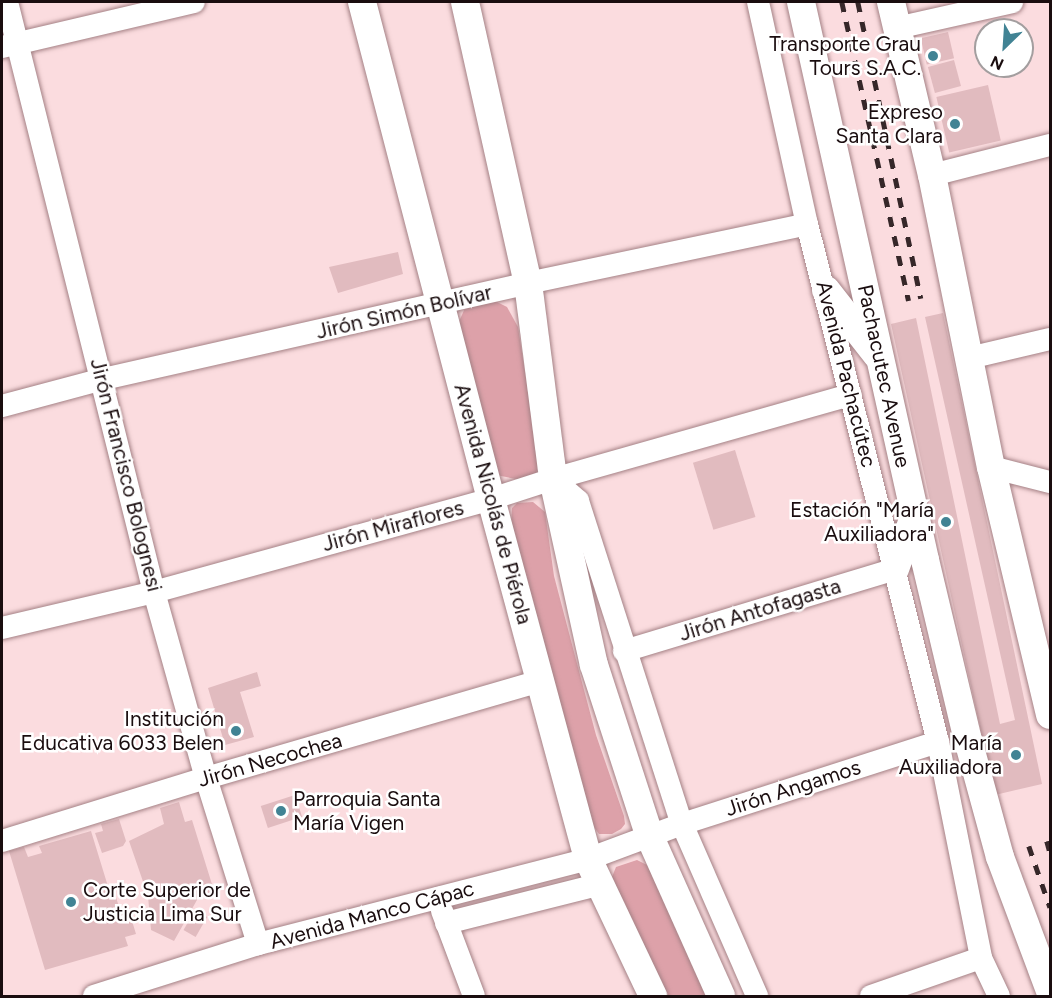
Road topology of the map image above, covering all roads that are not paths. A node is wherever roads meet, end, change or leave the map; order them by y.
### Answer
1 (7, 2) edge
2 (194, 2) edge
3 (363, 2) edge
4 (465, 2) edge
5 (758, 2) edge
6 (801, 2) edge
7 (1012, 2) edge
8 (894, 15) edge
9 (10, 45) edge
10 (1050, 145) edge
11 (932, 175) junction
12 (807, 224) junction
13 (528, 283) junction
14 (826, 290) junction
15 (441, 304) junction
16 (1050, 339) edge
17 (969, 358) junction
18 (881, 359) junction
19 (103, 379) junction
20 (850, 395) junction
21 (2, 405) edge
22 (991, 467) junction
23 (553, 478) junction
24 (1050, 485) edge
25 (491, 499) junction
26 (915, 514) junction
27 (895, 569) junction
28 (154, 592) junction
29 (2, 628) edge
30 (624, 651) junction
31 (540, 681) junction
32 (1049, 698) edge
33 (938, 742) junction
34 (206, 778) junction
35 (682, 824) junction
36 (650, 837) junction
37 (2, 842) edge
38 (588, 859) junction
39 (541, 870) junction
40 (601, 884) junction
41 (472, 888) junction
42 (436, 897) junction
43 (549, 897) junction
44 (478, 915) junction
45 (446, 923) junction
46 (258, 945) junction
47 (981, 958) junction
48 (1050, 991) edge
49 (94, 996) edge
50 (474, 996) edge
51 (652, 996) edge
52 (721, 996) edge
53 (757, 996) edge
54 (871, 996) edge
55 (999, 996) edge

1 - 9 street, Jirón Francisco Bolognesi
2 - 9 street
3 - 15 main road, Avenida Nicolás de Piérola
4 - 13 main road
5 - 12 street, Avenida Pachacútec
6 - 18 main road, Pachacutec Avenue
7 - 8 street
8 - 11 main road
9 - 19 street, Jirón Francisco Bolognesi
10 - 11 street
11 - 17 main road
12 - 13 street, Jirón Simón Bolívar
12 - 14 street, Avenida Pachacútec
13 - 15 street, Jirón Simón Bolívar
13 - 23 main road
14 - 18 main road
14 - 20 street, Avenida Pachacútec
15 - 19 street, Jirón Simón Bolívar
15 - 25 main road, Avenida Nicolás de Piérola
16 - 17 street
17 - 22 main road
18 - 26 main road, Pachacutec Avenue
19 - 21 street, Jirón Simón Bolívar
19 - 28 street, Jirón Francisco Bolognesi
20 - 23 street, Jirón Miraflores
20 - 27 street, Avenida Pachacútec
22 - 24 street
22 - 32 main road
23 - 25 street, Jirón Miraflores
23 - 30 street
23 - 36 main road
25 - 28 street, Jirón Miraflores
25 - 31 main road, Avenida Nicolás de Piérola
26 - 27 main road
26 - 48 main road
27 - 30 street, Jirón Antofagasta
27 - 33 street, Avenida Pachacútec
28 - 29 street, Jirón Miraflores
28 - 34 street, Jirón Francisco Bolognesi
30 - 35 street
31 - 34 street, Jirón Necochea
31 - 38 main road, Avenida Nicolás de Piérola
33 - 35 street, Jirón Angamos
33 - 47 street, Avenida Pachacútec
34 - 37 street, Jirón Necochea
34 - 46 street, Jirón Francisco Bolognesi
35 - 36 street, Jirón Angamos
35 - 53 street
36 - 38 street, Avenida Manco Cápac
36 - 52 main road
38 - 39 street, Avenida Manco Cápac
38 - 40 main road, Avenida Nicolás de Piérola
39 - 41 street, Avenida Manco Cápac
39 - 43 street
40 - 43 street
40 - 51 main road, Avenida Nicolás de Piérola
41 - 42 street, Avenida Manco Cápac
41 - 44 street
42 - 45 street
42 - 46 street, Avenida Manco Cápac
43 - 44 street
44 - 45 street
45 - 50 street
46 - 49 street, Avenida Manco Cápac
47 - 54 street
47 - 55 street, Avenida Pachacútec

